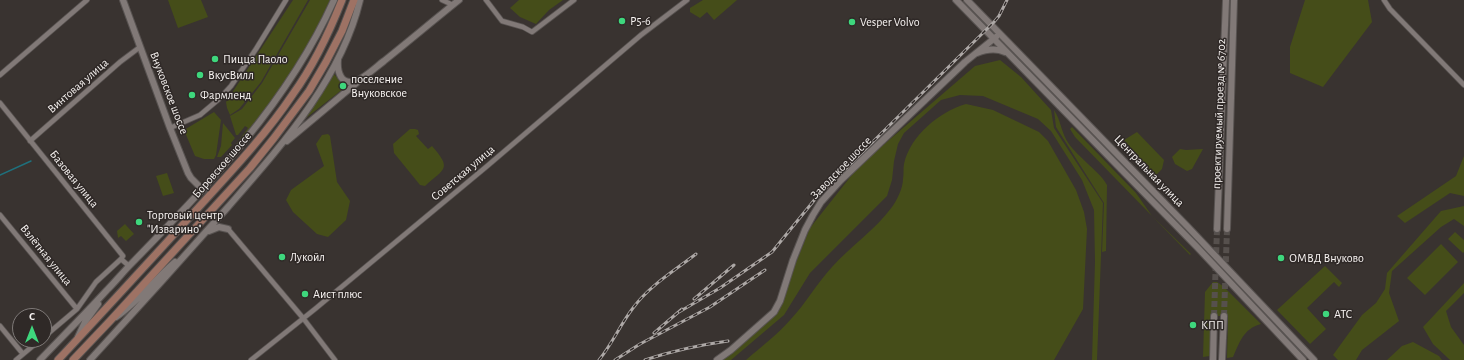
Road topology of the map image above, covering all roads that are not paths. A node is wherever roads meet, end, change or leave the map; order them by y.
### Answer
1 (87, 0) edge
2 (123, 0) edge
3 (286, 0) edge
4 (334, 0) edge
5 (342, 0) edge
6 (354, 0) edge
7 (360, 0) edge
8 (442, 0) edge
9 (459, 0) edge
10 (486, 0) edge
11 (574, 0) edge
12 (687, 0) edge
13 (956, 0) edge
14 (966, 0) edge
15 (1226, 0) edge
16 (1234, 0) edge
17 (1384, 0) edge
18 (453, 5) junction
19 (1002, 36) junction
20 (993, 38) junction
21 (140, 47) junction
22 (1009, 54) junction
23 (972, 56) junction
24 (339, 57) junction
25 (0, 75) edge
26 (366, 75) junction
27 (1464, 85) edge
28 (0, 103) edge
29 (170, 128) junction
30 (30, 141) junction
31 (280, 147) junction
32 (203, 190) junction
33 (226, 208) junction
34 (0, 215) edge
35 (228, 229) junction
36 (1217, 229) tunnel mouth
37 (1227, 229) tunnel mouth
38 (204, 234) junction
39 (190, 250) junction
40 (121, 259) junction
41 (129, 266) junction
42 (106, 291) junction
43 (77, 309) junction
44 (1214, 316) tunnel mouth
45 (1224, 316) tunnel mouth
46 (303, 318) junction
47 (110, 322) junction
48 (0, 326) edge
49 (52, 330) edge
50 (76, 341) junction
51 (30, 348) edge
52 (23, 354) junction
53 (16, 360) edge
54 (40, 360) edge
55 (58, 360) edge
56 (73, 360) edge
57 (90, 360) edge
58 (251, 360) edge
59 (335, 360) edge
60 (717, 360) edge
61 (1213, 360) edge
62 (1222, 360) edge
63 (1303, 360) edge
64 (1314, 360) edge

1 - 25 street
2 - 21 street, Внуковское шоссе
3 - 29 street
4 - 32 street
5 - 50 main road, Боровское шоссе
6 - 47 main road, Боровское шоссе
7 - 24 street
8 - 18 street
9 - 18 street
10 - 11 street
12 - 46 street, Советская улица
13 - 20 street, Центральная улица
14 - 19 street, Центральная улица
15 - 36 street, проектируемый проезд № 6702
16 - 37 street, проектируемый проезд № 6702
17 - 27 street
18 - 26 street
19 - 20 street, Заводское шоссе
19 - 64 street, Центральная улица
20 - 22 street, Центральная улица
20 - 23 street, Заводское шоссе
21 - 29 street, Внуковское шоссе
21 - 30 street, Винтовая улица
22 - 23 street
22 - 63 street, Центральная улица
23 - 60 street, Заводское шоссе
24 - 26 street
24 - 31 street
26 - 31 street
28 - 30 street, Базовая улица
29 - 32 street, Внуковское шоссе
30 - 40 street, Базовая улица
31 - 33 street
32 - 41 street
33 - 35 street
33 - 38 street
34 - 43 street, Взлётная улица
35 - 38 street
35 - 46 street
38 - 39 street
39 - 47 street
39 - 57 street
40 - 41 street, Базовая улица
40 - 43 street
41 - 42 street
42 - 50 street
42 - 54 street
43 - 49 street
44 - 61 street
45 - 62 street
46 - 58 street, Советская улица
46 - 59 street
47 - 56 main road, Боровское шоссе
48 - 52 street
50 - 55 main road, Боровское шоссе
51 - 52 street
52 - 53 street

